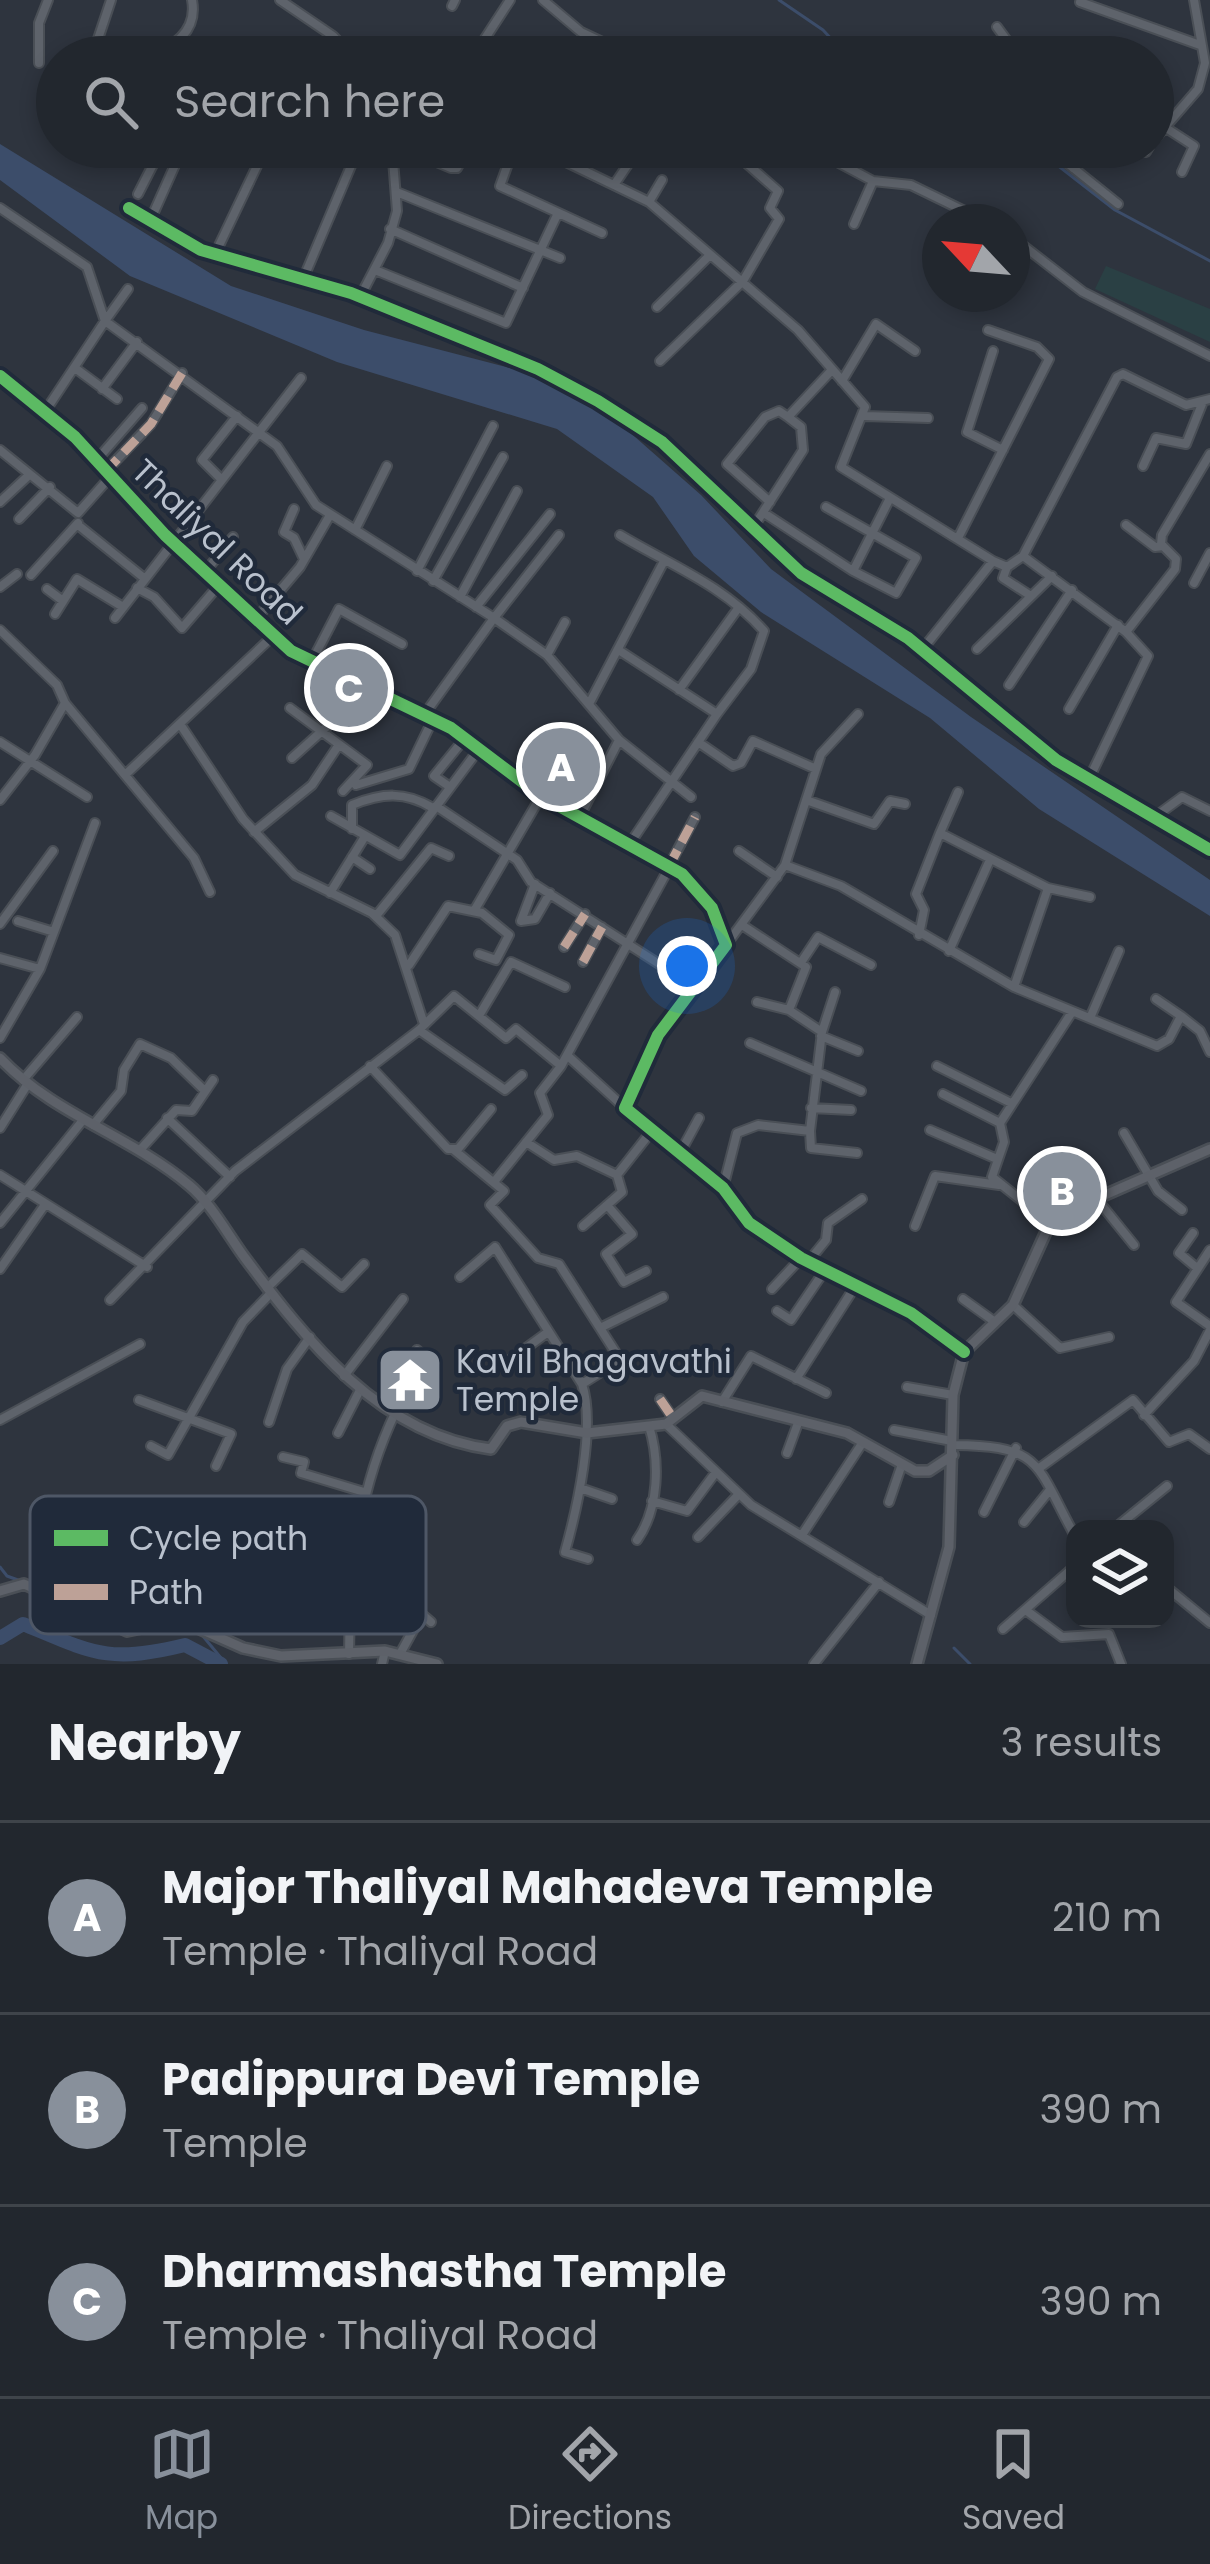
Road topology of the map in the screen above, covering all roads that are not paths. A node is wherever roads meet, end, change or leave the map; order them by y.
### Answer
1 (48, 0) edge
2 (111, 0) edge
3 (192, 0) edge
4 (280, 0) edge
5 (510, 0) edge
6 (542, 0) edge
7 (1194, 0) edge
8 (1080, 2) edge
9 (997, 27) dead end
10 (40, 36) edge
11 (99, 36) edge
12 (183, 36) edge
13 (324, 36) edge
14 (487, 36) edge
15 (589, 36) edge
16 (1003, 36) edge
17 (1200, 45) junction
18 (1174, 114) edge
19 (1174, 134) edge
20 (151, 168) edge
21 (172, 168) edge
22 (256, 168) edge
23 (350, 168) edge
24 (391, 168) edge
25 (506, 168) edge
26 (579, 168) edge
27 (626, 168) edge
28 (752, 168) edge
29 (849, 168) edge
30 (1073, 168) edge
31 (1183, 172) dead end
32 (662, 179) dead end
33 (873, 181) junction
34 (614, 185) junction
35 (399, 193) junction
36 (139, 194) dead end
37 (649, 202) junction
38 (950, 204) edge
39 (1118, 204) dead end
40 (0, 208) edge
41 (129, 208) dead end
42 (559, 213) junction
43 (150, 220) junction
44 (854, 224) dead end
45 (390, 230) junction
46 (602, 233) dead end
47 (542, 249) junction
48 (1030, 251) edge
49 (215, 254) junction
50 (709, 256) junction
51 (560, 258) dead end
52 (375, 270) junction
53 (304, 277) junction
54 (743, 281) junction
55 (523, 288) junction
56 (128, 289) dead end
57 (361, 297) junction
58 (656, 307) dead end
59 (105, 321) junction
60 (988, 330) dead end
61 (136, 342) junction
62 (915, 350) dead end
63 (993, 351) dead end
64 (1210, 356) edge
65 (660, 361) dead end
66 (75, 368) junction
67 (830, 372) junction
68 (182, 373) junction
69 (0, 376) edge
70 (301, 378) dead end
71 (842, 381) junction
72 (102, 389) junction
73 (116, 399) dead end
74 (1206, 401) edge
75 (142, 407) dead end
76 (46, 410) junction
77 (237, 416) junction
78 (865, 416) junction
79 (788, 417) junction
80 (928, 418) dead end
81 (493, 426) dead end
82 (259, 431) junction
83 (0, 450) edge
84 (1003, 450) junction
85 (1210, 454) edge
86 (503, 457) dead end
87 (96, 461) junction
88 (387, 466) dead end
89 (1143, 466) dead end
90 (107, 474) junction
91 (28, 475) junction
92 (221, 478) junction
93 (50, 488) junction
94 (517, 491) dead end
95 (890, 498) junction
96 (0, 502) edge
97 (770, 502) junction
98 (826, 507) dead end
99 (293, 509) dead end
100 (764, 512) junction
101 (78, 513) junction
102 (330, 514) junction
103 (550, 514) dead end
104 (19, 519) dead end
105 (77, 525) junction
106 (1126, 525) dead end
107 (355, 530) junction
108 (751, 531) junction
109 (873, 532) junction
110 (560, 535) dead end
111 (620, 535) dead end
112 (959, 536) junction
113 (233, 537) dead end
114 (171, 541) junction
115 (529, 541) junction
116 (1163, 546) junction
117 (1210, 553) edge
118 (545, 554) junction
119 (1023, 556) junction
120 (304, 561) junction
121 (993, 561) junction
122 (663, 562) junction
123 (1006, 567) junction
124 (417, 571) junction
125 (853, 571) junction
126 (205, 572) junction
127 (17, 574) dead end
128 (31, 575) dead end
129 (1052, 576) junction
130 (144, 578) junction
131 (433, 581) junction
132 (1194, 583) dead end
133 (219, 585) junction
134 (0, 587) edge
135 (137, 588) junction
136 (47, 589) dead end
137 (1072, 590) junction
138 (1031, 596) junction
139 (460, 597) junction
140 (63, 601) junction
141 (476, 607) junction
142 (739, 607) junction
143 (122, 608) junction
144 (55, 614) dead end
145 (0, 617) edge
146 (494, 617) junction
147 (115, 618) dead end
148 (256, 619) junction
149 (566, 622) dead end
150 (1122, 628) junction
151 (0, 629) edge
152 (274, 635) junction
153 (402, 644) dead end
154 (977, 649) dead end
155 (922, 650) junction
156 (620, 651) junction
157 (548, 655) junction
158 (311, 661) junction
159 (362, 685) junction
160 (1009, 685) dead end
161 (679, 690) junction
162 (65, 703) junction
163 (589, 704) junction
164 (290, 708) dead end
165 (1070, 710) dead end
166 (717, 714) junction
167 (858, 714) dead end
168 (429, 717) junction
169 (182, 727) junction
170 (319, 734) junction
171 (465, 738) junction
172 (619, 740) junction
173 (0, 742) edge
174 (698, 742) junction
175 (338, 746) junction
176 (479, 749) junction
177 (292, 758) dead end
178 (29, 762) junction
179 (817, 769) junction
180 (125, 775) junction
181 (355, 778) junction
182 (1088, 781) junction
183 (671, 782) junction
184 (451, 787) junction
185 (343, 790) dead end
186 (958, 792) dead end
187 (541, 796) junction
188 (88, 797) dead end
189 (691, 797) dead end
190 (0, 800) edge
191 (808, 801) junction
192 (905, 804) dead end
193 (435, 807) junction
194 (1210, 811) edge
195 (331, 816) dead end
196 (580, 816) junction
197 (695, 817) dead end
198 (1152, 819) junction
199 (95, 824) dead end
200 (352, 830) junction
201 (254, 832) junction
202 (940, 833) junction
203 (364, 838) junction
204 (631, 842) junction
205 (1210, 850) edge
206 (53, 851) dead end
207 (740, 851) dead end
208 (508, 853) junction
209 (448, 856) dead end
210 (352, 857) junction
211 (989, 862) junction
212 (785, 865) junction
213 (670, 866) junction
214 (370, 869) dead end
215 (777, 878) junction
216 (535, 884) junction
217 (1048, 889) junction
218 (210, 892) dead end
219 (330, 893) junction
220 (550, 893) junction
221 (1090, 897) dead end
222 (474, 911) junction
223 (585, 914) junction
224 (376, 916) junction
225 (18, 921) dead end
226 (0, 924) edge
227 (742, 925) junction
228 (602, 927) junction
229 (54, 932) junction
230 (919, 935) junction
231 (726, 945) junction
232 (564, 947) dead end
233 (628, 947) junction
234 (949, 951) junction
235 (1119, 951) dead end
236 (478, 954) dead end
237 (0, 958) edge
238 (496, 960) junction
239 (584, 962) dead end
240 (802, 962) junction
241 (871, 965) dead end
242 (408, 966) junction
243 (508, 966) junction
244 (40, 969) junction
245 (565, 987) dead end
246 (695, 987) junction
247 (1014, 987) junction
248 (835, 992) dead end
249 (1156, 999) dead end
250 (757, 1002) dead end
251 (789, 1010) junction
252 (1072, 1012) junction
253 (481, 1014) junction
254 (1181, 1016) junction
255 (77, 1017) dead end
256 (1090, 1018) junction
257 (422, 1028) junction
258 (821, 1034) junction
259 (0, 1038) edge
260 (750, 1043) dead end
261 (858, 1052) dead end
262 (1210, 1052) edge
263 (0, 1058) edge
264 (565, 1062) junction
265 (370, 1066) junction
266 (937, 1066) dead end
267 (816, 1071) junction
268 (522, 1075) dead end
269 (213, 1080) dead end
270 (25, 1083) junction
271 (204, 1090) junction
272 (861, 1091) dead end
273 (943, 1094) dead end
274 (1011, 1102) junction
275 (625, 1108) junction
276 (811, 1108) junction
277 (491, 1109) dead end
278 (851, 1110) dead end
279 (4, 1113) edge
280 (167, 1118) junction
281 (699, 1118) dead end
282 (87, 1123) junction
283 (1000, 1123) junction
284 (0, 1128) edge
285 (930, 1130) dead end
286 (810, 1131) junction
287 (650, 1132) junction
288 (1124, 1133) dead end
289 (526, 1142) junction
290 (1210, 1149) edge
291 (140, 1150) junction
292 (454, 1150) junction
293 (857, 1153) dead end
294 (679, 1155) junction
295 (997, 1159) junction
296 (0, 1175) edge
297 (617, 1175) junction
298 (230, 1177) junction
299 (1151, 1177) junction
300 (494, 1182) junction
301 (1000, 1185) junction
302 (723, 1188) junction
303 (26, 1191) junction
304 (1096, 1198) junction
305 (862, 1199) dead end
306 (205, 1204) junction
307 (607, 1205) junction
308 (44, 1206) junction
309 (1181, 1210) dead end
310 (0, 1223) edge
311 (1050, 1223) junction
312 (583, 1226) dead end
313 (915, 1226) dead end
314 (1193, 1233) dead end
315 (1134, 1245) dead end
316 (1210, 1250) edge
317 (805, 1260) junction
318 (364, 1264) dead end
319 (147, 1268) junction
320 (1197, 1268) junction
321 (0, 1270) edge
322 (824, 1270) junction
323 (646, 1271) dead end
324 (460, 1277) dead end
325 (856, 1285) junction
326 (772, 1288) dead end
327 (269, 1290) junction
328 (663, 1298) dead end
329 (403, 1299) dead end
330 (963, 1299) dead end
331 (110, 1300) dead end
332 (1013, 1306) junction
333 (778, 1311) dead end
334 (995, 1322) junction
335 (600, 1328) junction
336 (1210, 1328) edge
337 (548, 1332) junction
338 (310, 1337) junction
339 (1108, 1337) dead end
340 (140, 1344) dead end
341 (417, 1350) dead end
342 (964, 1352) junction
343 (507, 1362) dead end
344 (343, 1377) junction
345 (796, 1379) junction
346 (414, 1382) junction
347 (582, 1384) junction
348 (907, 1387) dead end
349 (360, 1390) junction
350 (826, 1393) dead end
351 (953, 1395) junction
352 (432, 1397) dead end
353 (660, 1399) dead end
354 (140, 1400) dead end
355 (722, 1402) junction
356 (394, 1410) junction
357 (1144, 1414) junction
358 (189, 1418) junction
359 (0, 1420) edge
360 (670, 1421) junction
361 (269, 1422) dead end
362 (798, 1423) junction
363 (649, 1426) junction
364 (894, 1430) dead end
365 (338, 1432) dead end
366 (587, 1433) junction
367 (863, 1442) junction
368 (151, 1446) dead end
369 (954, 1447) junction
370 (1016, 1448) junction
371 (1210, 1449) edge
372 (787, 1453) dead end
373 (283, 1457) dead end
374 (216, 1466) dead end
375 (901, 1467) junction
376 (1038, 1469) junction
377 (716, 1472) junction
378 (1167, 1486) dead end
379 (580, 1488) junction
380 (1048, 1491) junction
381 (364, 1492) junction
382 (740, 1494) junction
383 (363, 1496) edge
384 (612, 1498) dead end
385 (652, 1501) junction
386 (889, 1502) dead end
387 (983, 1513) dead end
388 (1125, 1520) edge
389 (1066, 1521) edge
390 (1024, 1522) dead end
391 (802, 1534) junction
392 (698, 1538) dead end
393 (638, 1540) dead end
394 (588, 1559) dead end
395 (1066, 1574) edge
396 (879, 1582) junction
397 (1174, 1593) edge
398 (1027, 1611) junction
399 (932, 1616) junction
400 (426, 1618) edge
401 (431, 1622) dead end
402 (1210, 1623) edge
403 (1107, 1628) edge
404 (1003, 1629) dead end
405 (212, 1634) edge
406 (349, 1634) edge
407 (411, 1634) edge
408 (1109, 1634) junction
409 (385, 1651) junction
410 (349, 1654) junction
411 (400, 1654) junction
412 (382, 1664) edge
413 (436, 1664) edge
414 (814, 1664) edge
415 (917, 1664) edge
416 (1120, 1664) edge

1 - 10 street
2 - 11 street
3 - 12 street
4 - 13 street
5 - 14 street
6 - 15 street
7 - 17 street
8 - 17 street
9 - 16 street
17 - 18 street
19 - 31 street
20 - 36 street
21 - 43 street
22 - 49 street
23 - 53 street
24 - 35 street
25 - 42 street
26 - 34 street
27 - 34 street
28 - 54 street
29 - 33 street
30 - 39 street
32 - 37 street
33 - 38 street
33 - 44 street
34 - 37 street
35 - 45 street
35 - 47 street
37 - 50 street
40 - 59 street
41 - 43 street
42 - 46 street
42 - 47 street
43 - 49 street
45 - 52 street
45 - 55 street
47 - 51 street
47 - 55 street
48 - 64 street
49 - 53 street
50 - 54 street
50 - 58 street
52 - 55 street
52 - 57 street
53 - 57 street
54 - 65 street
54 - 67 street
56 - 59 street
57 - 108 street
59 - 61 street
59 - 66 street
60 - 84 street
61 - 68 street
61 - 72 street
62 - 71 street
63 - 84 street
66 - 72 street
66 - 76 street
67 - 71 street
67 - 79 street
68 - 77 street
68 - 90 street
69 - 76 street, Thaliyal Road
70 - 82 street
71 - 78 street
72 - 73 street
74 - 89 street
74 - 119 street
75 - 87 street
76 - 87 street, Thaliyal Road
77 - 82 street
77 - 92 street
78 - 80 street
78 - 95 street
79 - 97 street
79 - 97 street
81 - 124 street
82 - 92 street
82 - 102 street
83 - 91 street
84 - 112 street
85 - 116 street
86 - 131 street
87 - 90 street, Thaliyal Road
88 - 107 street
90 - 101 street
90 - 114 street, Thaliyal Road
91 - 93 street
91 - 96 street
92 - 114 street
93 - 101 street
93 - 104 street
94 - 139 street
95 - 109 street
95 - 112 street
97 - 100 street
98 - 109 street
99 - 120 street
100 - 108 street
100 - 125 street
101 - 105 street
102 - 107 street
102 - 120 street
103 - 115 street
105 - 128 street
105 - 130 street
106 - 116 street
107 - 124 street
108 - 155 street
109 - 125 street
109 - 125 street
110 - 118 street
111 - 122 street
112 - 121 street
113 - 126 street
114 - 126 street, Thaliyal Road
114 - 130 street
115 - 118 street
115 - 141 street
116 - 150 street
117 - 132 street
118 - 146 street
119 - 123 street
119 - 129 street
120 - 148 street
121 - 123 street
121 - 155 street
122 - 142 street
122 - 156 street
123 - 138 street
124 - 131 street
126 - 133 street, Thaliyal Road
127 - 134 street
129 - 137 street
129 - 138 street
130 - 135 street
131 - 139 street
133 - 135 street
133 - 148 street, Thaliyal Road
135 - 143 street
136 - 140 street
137 - 150 street
137 - 160 street
138 - 154 street
139 - 141 street
140 - 143 street
140 - 144 street
141 - 146 street
142 - 161 street
142 - 166 street
143 - 147 street
145 - 151 street
146 - 157 street
146 - 168 street
148 - 152 street, Thaliyal Road
149 - 157 street
150 - 165 street
150 - 182 street
151 - 162 street
152 - 158 street, Thaliyal Road
152 - 169 street
153 - 158 street
155 - 182 street
156 - 161 street
156 - 163 street
157 - 163 street
158 - 159 street, Thaliyal Road
159 - 168 street, Thaliyal Road
159 - 170 street
161 - 166 street
162 - 178 street
162 - 180 street
163 - 172 street
164 - 170 street
166 - 174 street
167 - 179 street
168 - 171 street, Thaliyal Road
168 - 181 street
169 - 180 street
169 - 201 street
170 - 175 street
170 - 177 street
171 - 176 street, Thaliyal Road
171 - 184 street
172 - 183 street
172 - 196 street
173 - 178 street
174 - 179 street
174 - 183 street
175 - 181 street
175 - 201 street
176 - 184 street
176 - 187 street, Thaliyal Road
178 - 188 street
178 - 190 street
179 - 191 street
180 - 218 street
181 - 185 street
182 - 198 street
183 - 189 street
183 - 204 street
184 - 193 street
186 - 202 street
187 - 196 street, Thaliyal Road
187 - 208 street
191 - 192 street
191 - 212 street
193 - 200 street
193 - 203 street
193 - 208 street
194 - 198 street
195 - 200 street
196 - 204 street, Thaliyal Road
197 - 213 street
198 - 205 street
199 - 229 street
200 - 203 street
201 - 219 street
202 - 211 street
202 - 230 street
203 - 210 street
204 - 213 street, Thaliyal Road
206 - 226 street
207 - 215 street
208 - 216 street
208 - 222 street
209 - 224 street
210 - 214 street
210 - 219 street
211 - 217 street
211 - 234 street
212 - 215 street
212 - 230 street
213 - 231 street, Thaliyal Road
213 - 233 street
215 - 227 street
216 - 220 street
216 - 220 street
217 - 221 street
217 - 247 street
219 - 224 street
220 - 223 street
222 - 238 street
222 - 242 street
223 - 228 street
223 - 232 street
224 - 242 street
225 - 229 street
227 - 231 street
227 - 240 street
228 - 233 street
228 - 239 street
229 - 244 street
230 - 234 street
231 - 246 street
233 - 246 street
233 - 264 street
234 - 247 street
235 - 256 street
236 - 238 street
237 - 244 street
238 - 243 street
240 - 241 street
240 - 251 street
242 - 257 street
243 - 245 street
243 - 253 street
244 - 259 street
246 - 275 street
247 - 252 street
248 - 258 street
249 - 254 street
250 - 251 street
251 - 258 street
252 - 256 street
252 - 274 street
253 - 257 street
253 - 264 street
254 - 256 street
254 - 262 street
255 - 270 street
257 - 265 street
257 - 268 street
258 - 261 street
258 - 267 street
260 - 267 street
263 - 270 street
264 - 275 street
264 - 289 street
265 - 292 street
265 - 298 street
266 - 274 street
267 - 272 street
267 - 276 street
269 - 271 street
270 - 279 street
270 - 282 street
271 - 280 street
271 - 282 street
273 - 283 street
274 - 283 street
275 - 287 street
276 - 278 street
276 - 286 street
277 - 292 street
279 - 284 street
280 - 291 street
280 - 298 street
281 - 294 street
282 - 291 street
282 - 303 street
283 - 295 street
285 - 295 street
286 - 293 street
286 - 302 street
287 - 294 street
287 - 297 street
288 - 299 street
289 - 297 street
289 - 300 street
290 - 299 street
291 - 306 street
292 - 300 street
294 - 302 street
295 - 301 street
296 - 303 street
297 - 307 street
298 - 306 street
299 - 304 street
299 - 309 street
300 - 335 street
301 - 311 street
301 - 313 street
302 - 317 street
303 - 308 street
303 - 310 street
304 - 311 street
304 - 315 street
305 - 317 street
306 - 319 street
306 - 327 street
307 - 312 street
307 - 323 street
308 - 319 street
308 - 321 street
311 - 332 street
314 - 320 street
316 - 320 street
317 - 322 street
317 - 326 street
318 - 327 street
319 - 331 street
320 - 336 street
322 - 325 street
322 - 333 street
324 - 337 street
325 - 342 street
325 - 345 street
327 - 338 street
327 - 358 street
328 - 335 street
329 - 344 street
330 - 334 street
332 - 334 street
332 - 339 street
334 - 342 street
335 - 347 street
336 - 357 street
337 - 343 street
337 - 347 street
338 - 344 street
338 - 361 street
340 - 359 street
341 - 346 street
342 - 351 street
344 - 349 street
345 - 350 street
345 - 355 street
346 - 352 street
346 - 356 street
347 - 366 street
348 - 351 street
349 - 356 street
349 - 365 street
351 - 369 street
353 - 360 street
354 - 358 street
355 - 360 street
355 - 362 street
356 - 366 street
356 - 381 street
357 - 371 street
357 - 376 street
358 - 368 street
358 - 374 street
360 - 363 street
360 - 377 street
362 - 367 street
362 - 372 street
363 - 366 street
363 - 385 street
364 - 369 street
366 - 379 street
367 - 375 street
367 - 391 street
369 - 370 street
369 - 375 street
369 - 399 street
370 - 376 street
370 - 387 street
373 - 381 street
375 - 386 street
376 - 380 street
377 - 382 street
377 - 385 street
378 - 388 street
379 - 384 street
379 - 394 street
380 - 389 street
380 - 390 street
381 - 383 street
382 - 391 street
382 - 392 street
385 - 393 street
391 - 396 street
395 - 398 street
396 - 399 street
396 - 414 street
397 - 402 street
398 - 404 street
398 - 408 street
399 - 415 street
400 - 401 street
403 - 408 street
405 - 410 street
406 - 410 street
407 - 411 street
408 - 416 street
409 - 410 street
409 - 411 street
409 - 412 street
411 - 413 street

